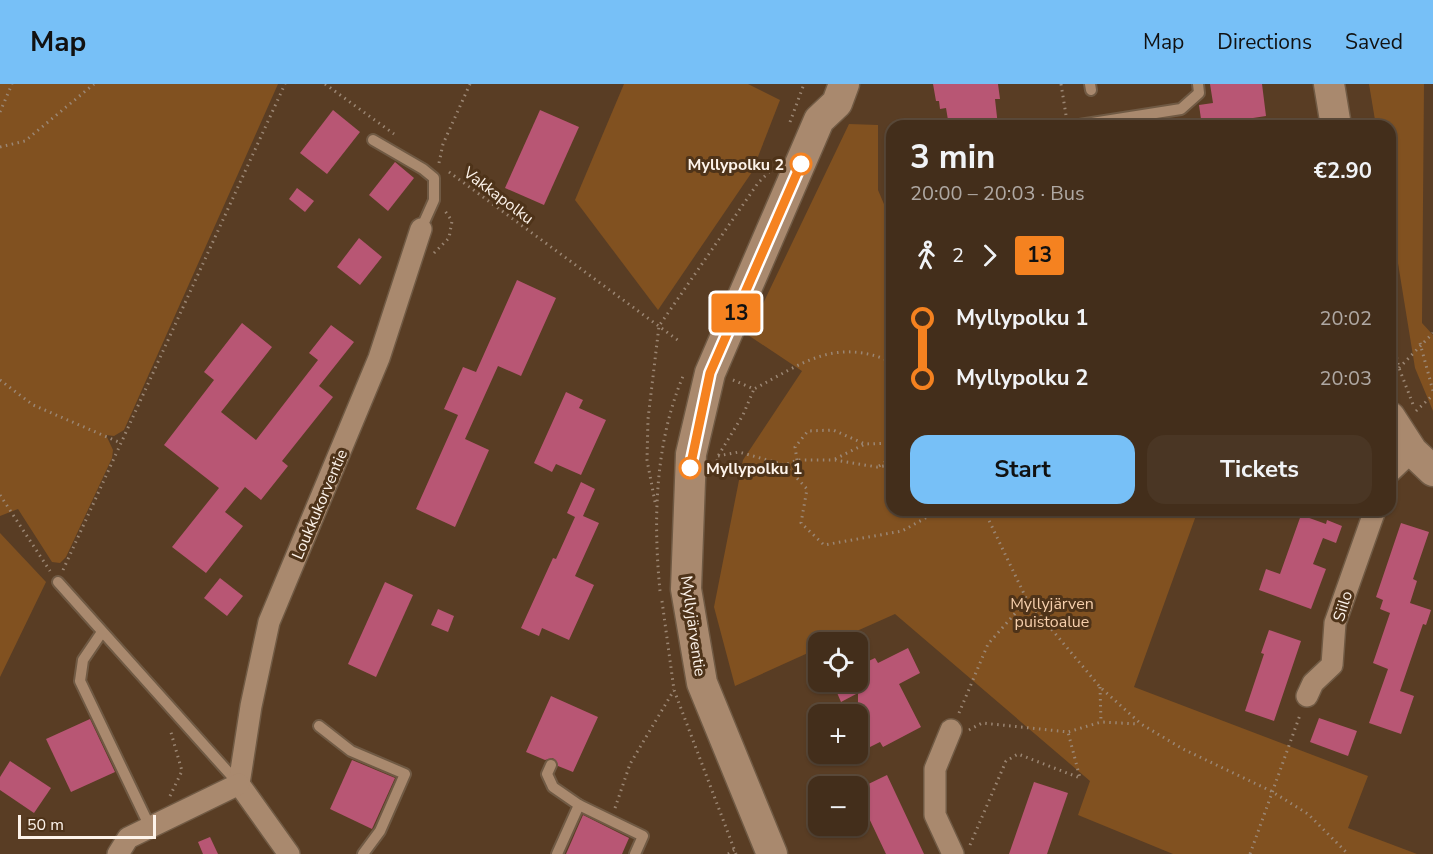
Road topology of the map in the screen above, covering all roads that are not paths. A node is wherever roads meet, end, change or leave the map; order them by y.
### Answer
1 (823, 84) edge
2 (844, 84) edge
3 (1198, 84) edge
4 (1329, 84) edge
5 (819, 120) junction
6 (1111, 120) edge
7 (1335, 120) edge
8 (373, 140) dead end
9 (421, 229) joint
10 (1408, 415) edge
11 (1412, 451) junction
12 (1396, 466) edge
13 (1433, 471) edge
14 (1373, 516) edge
15 (58, 582) road end
16 (102, 632) junction
17 (1307, 696) road end
18 (319, 726) dead end
19 (949, 736) road end
20 (551, 765) dead end
21 (239, 784) junction
22 (579, 805) junction
23 (149, 825) junction
24 (118, 854) edge
25 (289, 854) edge
26 (363, 854) edge
27 (557, 854) edge
28 (635, 854) edge
29 (772, 854) edge
30 (953, 854) edge

1 - 5 main road, Myllyjärventie
2 - 5 main road, Myllyjärventie
3 - 6 lane
4 - 7 main road
5 - 29 main road, Myllyjärventie
8 - 9 lane
9 - 21 street, Loukkukorventie
10 - 11 main road
11 - 12 street
11 - 13 main road
14 - 17 street, Siilo
15 - 16 lane
16 - 21 lane
16 - 23 lane
18 - 26 lane
19 - 30 street
20 - 22 lane
21 - 23 street
21 - 25 street
22 - 27 lane
22 - 28 lane
23 - 24 street

